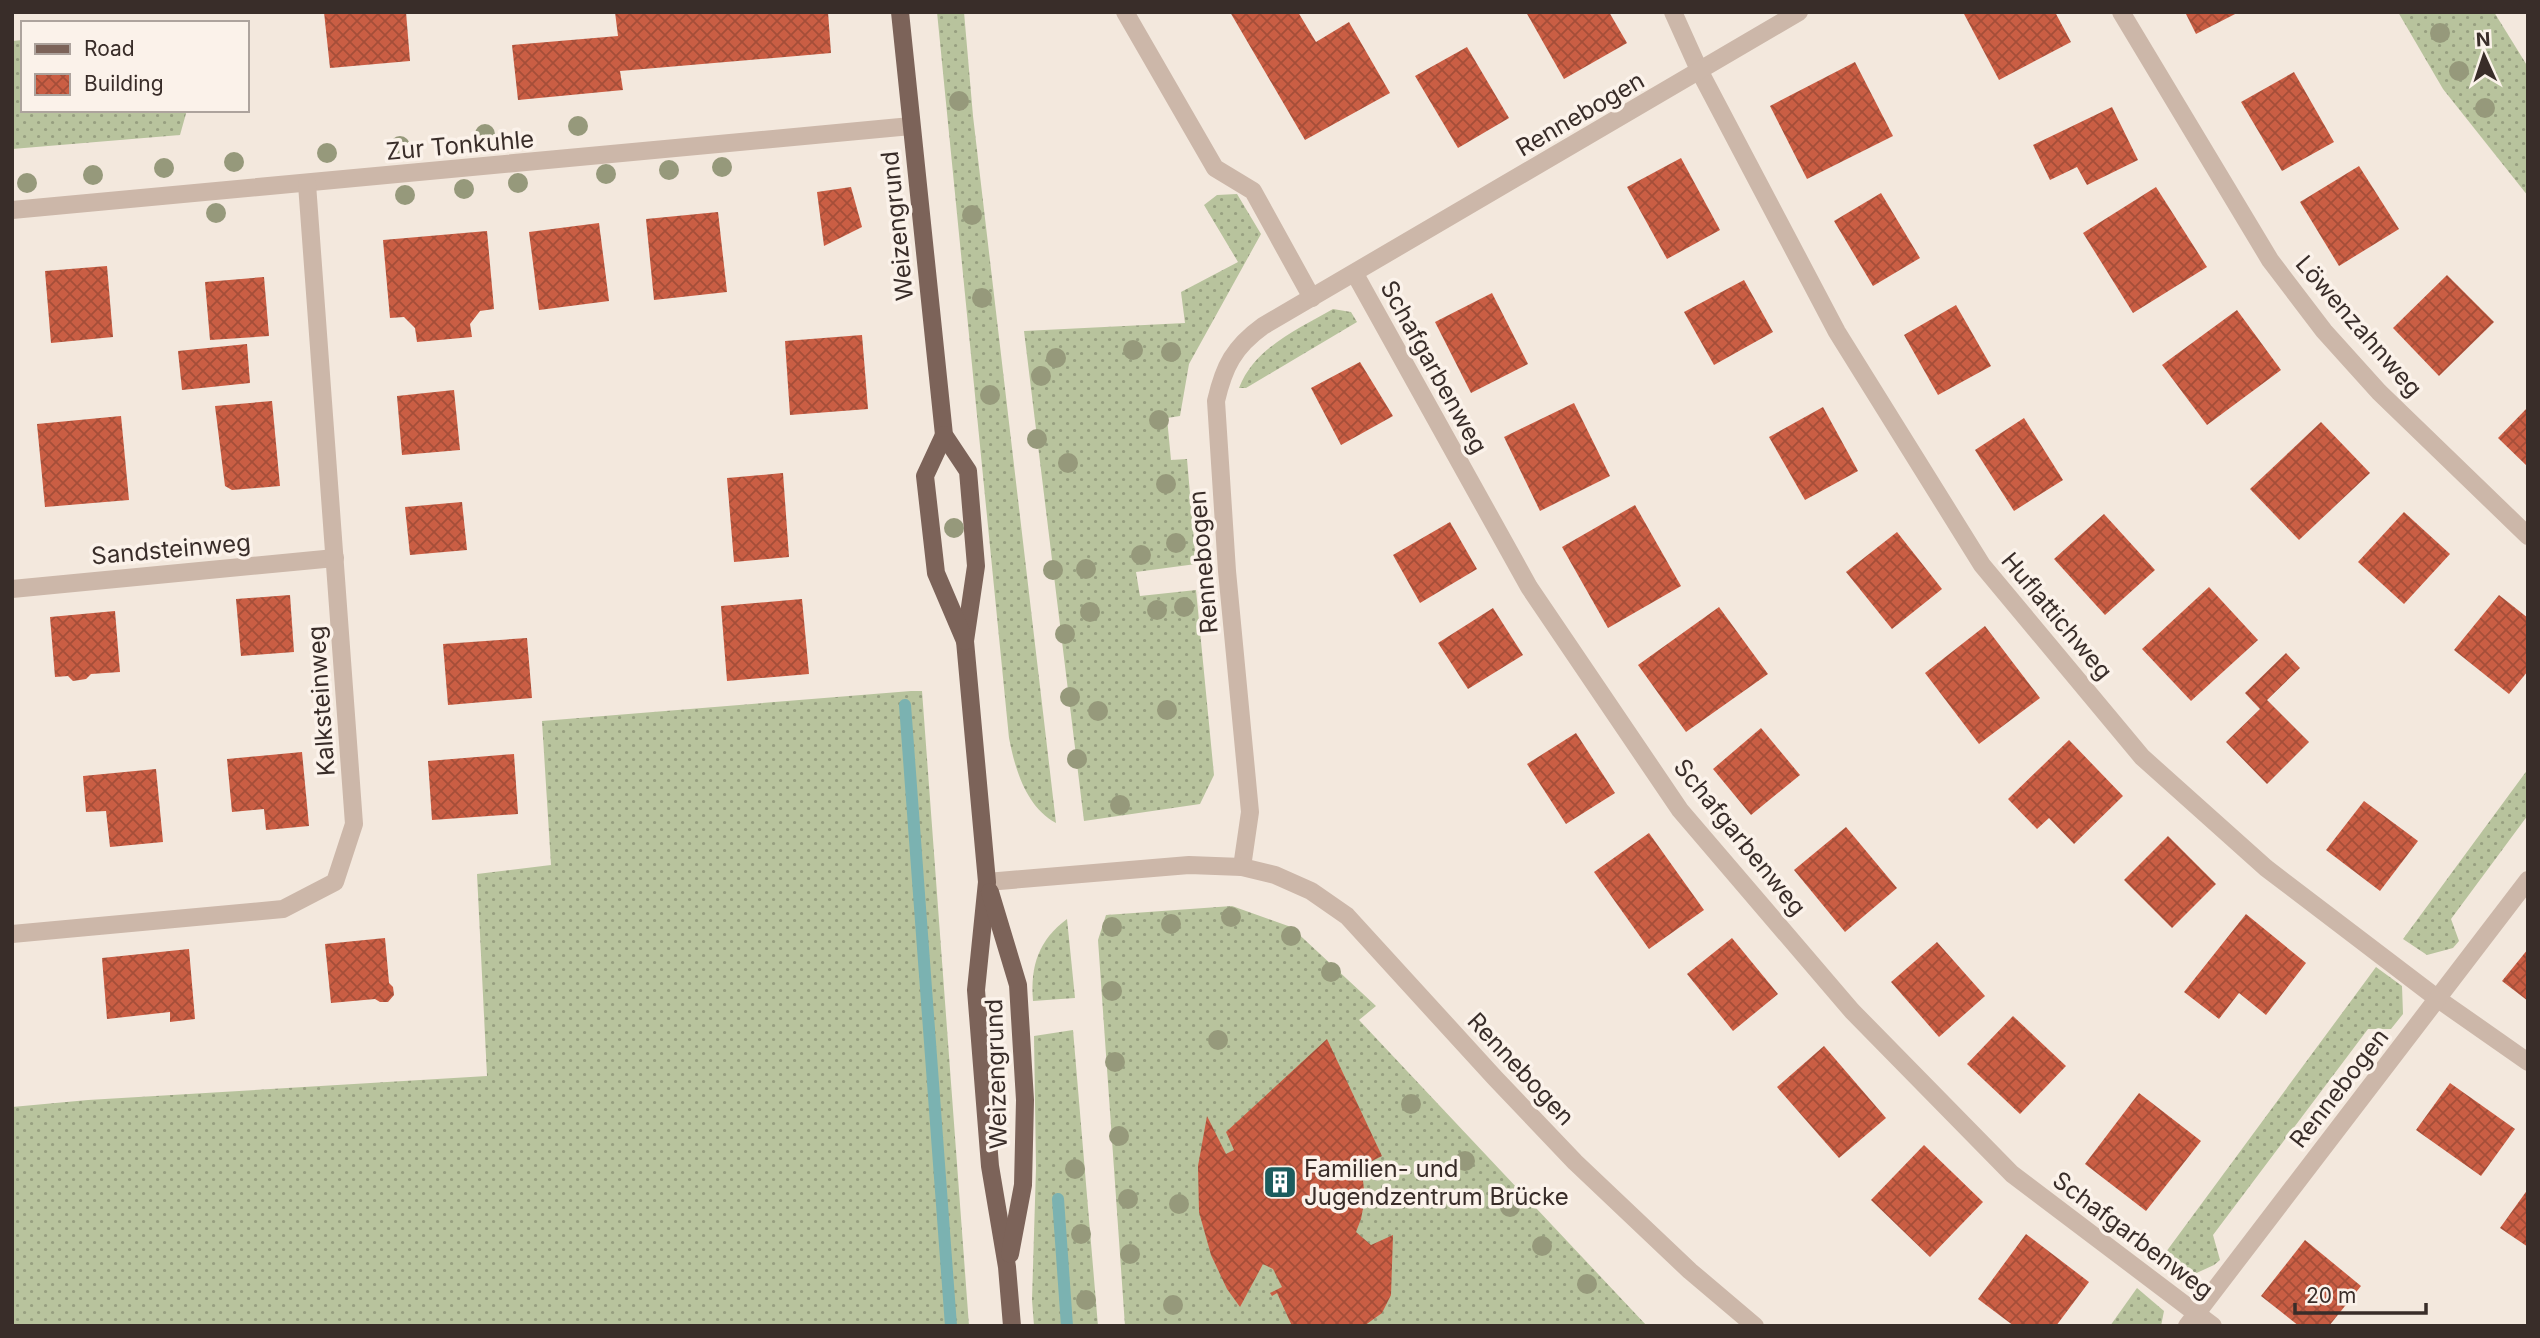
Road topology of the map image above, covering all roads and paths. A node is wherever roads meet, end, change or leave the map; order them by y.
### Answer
1 (900, 12) edge
2 (1125, 12) edge
3 (1673, 12) edge
4 (1799, 12) edge
5 (2121, 12) edge
6 (1700, 72) junction
7 (911, 126) junction
8 (307, 184) junction
9 (12, 210) edge
10 (1354, 274) junction
11 (1312, 299) junction
12 (944, 435) junction
13 (2528, 536) edge
14 (335, 558) junction
15 (12, 589) edge
16 (965, 641) junction
17 (1242, 867) junction
18 (2528, 880) edge
19 (987, 882) junction
20 (12, 934) edge
21 (2438, 999) junction
22 (2528, 1062) edge
23 (1007, 1267) junction
24 (2191, 1320) edge
25 (1012, 1326) edge
26 (1755, 1326) edge
27 (2213, 1326) edge

1 - 7 main road, Weizengrund
2 - 11 street
3 - 6 street, Huflattichweg
4 - 6 street, Rennebogen
5 - 13 street, Löwenzahnweg
6 - 10 street, Rennebogen
6 - 21 street, Huflattichweg
7 - 8 street, Zur Tonkuhle
7 - 12 main road, Weizengrund
8 - 9 street, Zur Tonkuhle
8 - 14 street, Kalksteinweg
10 - 11 street, Rennebogen
10 - 24 street, Schafgarbenweg
11 - 17 street, Rennebogen
12 - 16 main road, Weizengrund
12 - 16 main road, Weizengrund
14 - 15 street, Sandsteinweg
14 - 20 street, Kalksteinweg
16 - 19 main road, Weizengrund
17 - 19 street, Rennebogen
17 - 26 street, Rennebogen
18 - 21 street, Rennebogen
19 - 23 main road, Weizengrund
19 - 23 main road, Weizengrund
21 - 22 street, Huflattichweg
21 - 24 street, Rennebogen
23 - 25 main road, Weizengrund
24 - 27 street, Schafgarbenweg

